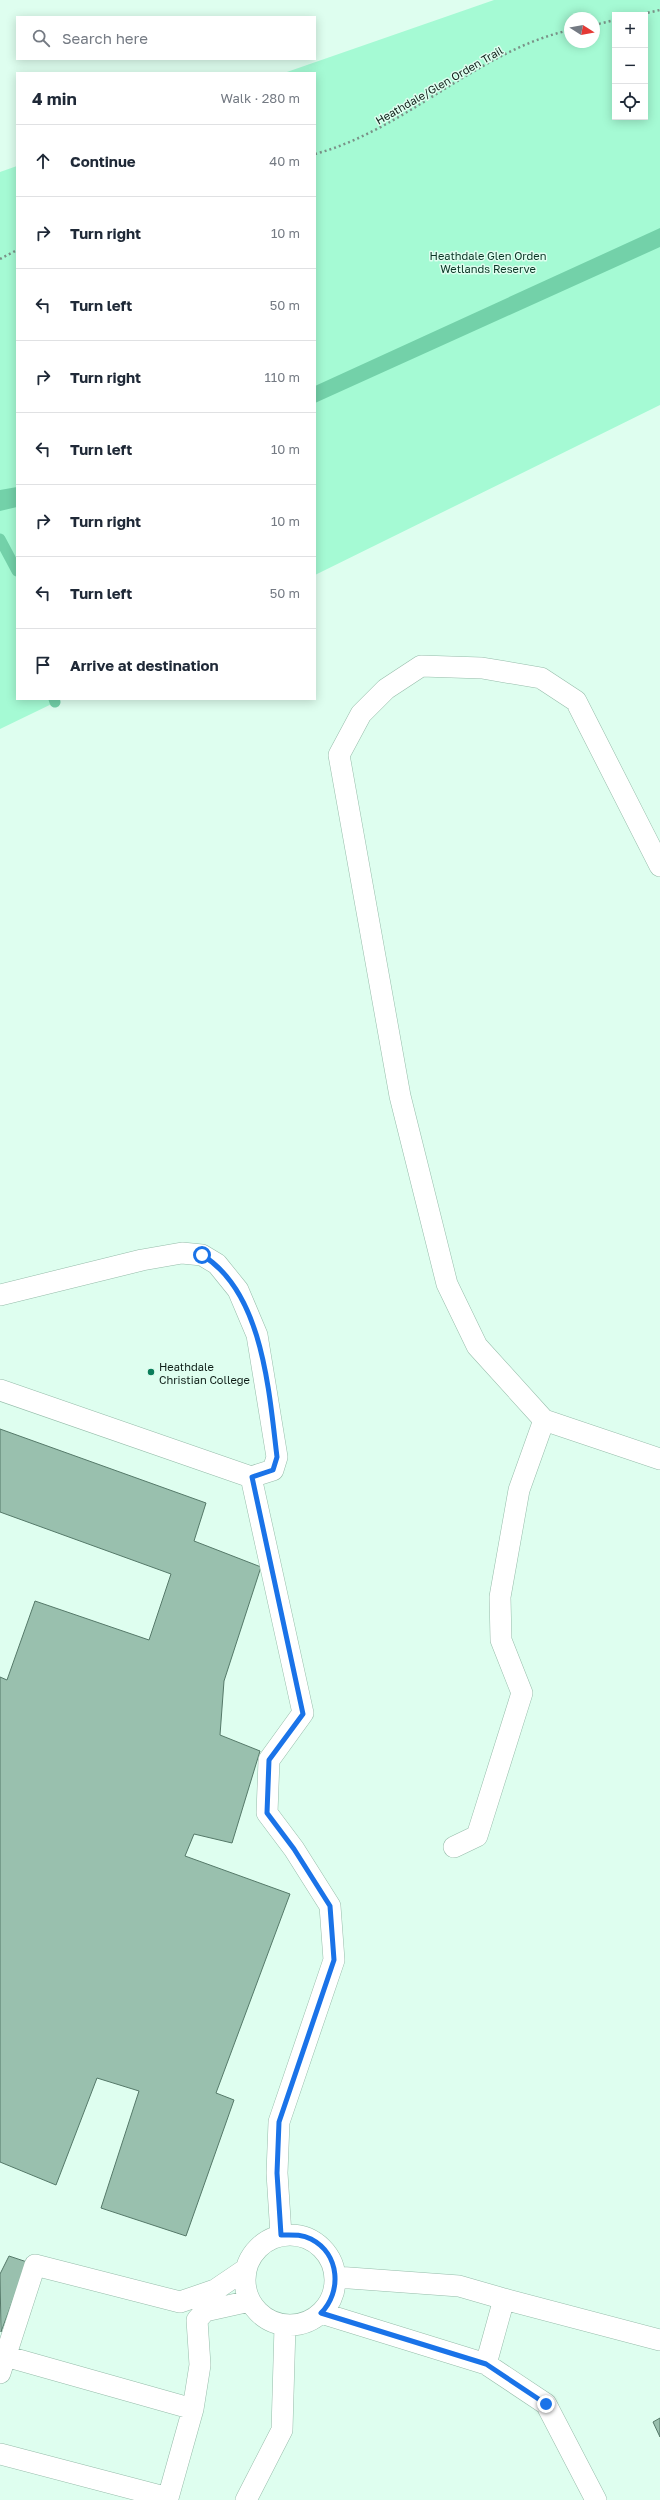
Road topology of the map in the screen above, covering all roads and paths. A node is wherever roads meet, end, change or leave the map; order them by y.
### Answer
1 (660, 10) edge
2 (648, 13) edge
3 (612, 21) edge
4 (600, 24) edge
5 (564, 32) edge
6 (316, 154) edge
7 (16, 251) edge
8 (0, 259) edge
9 (660, 866) edge
10 (0, 1295) edge
11 (0, 1390) edge
12 (544, 1420) junction
13 (660, 1459) edge
14 (252, 1477) junction
15 (454, 1847) dead end
16 (281, 2235) junction
17 (246, 2269) junction
18 (336, 2277) junction
19 (504, 2299) junction
20 (250, 2301) junction
21 (321, 2313) junction
22 (285, 2326) junction
23 (660, 2340) edge
24 (486, 2364) junction
25 (2, 2365) edge
26 (193, 2408) junction
27 (0, 2454) edge
28 (246, 2500) edge
29 (596, 2500) edge

1 - 2 path
3 - 4 path
5 - 6 path, Heathdale/Glen Orden Trail
7 - 8 path
9 - 12 lane
10 - 14 lane
11 - 14 lane
12 - 13 lane
12 - 15 lane
14 - 16 lane
16 - 17 lane
16 - 18 lane
17 - 20 lane
17 - 25 lane
18 - 19 lane
18 - 21 lane
19 - 23 lane
19 - 24 lane
20 - 22 lane
20 - 26 lane
21 - 22 lane
21 - 24 lane
22 - 28 lane
24 - 29 lane
25 - 26 lane
26 - 27 lane

